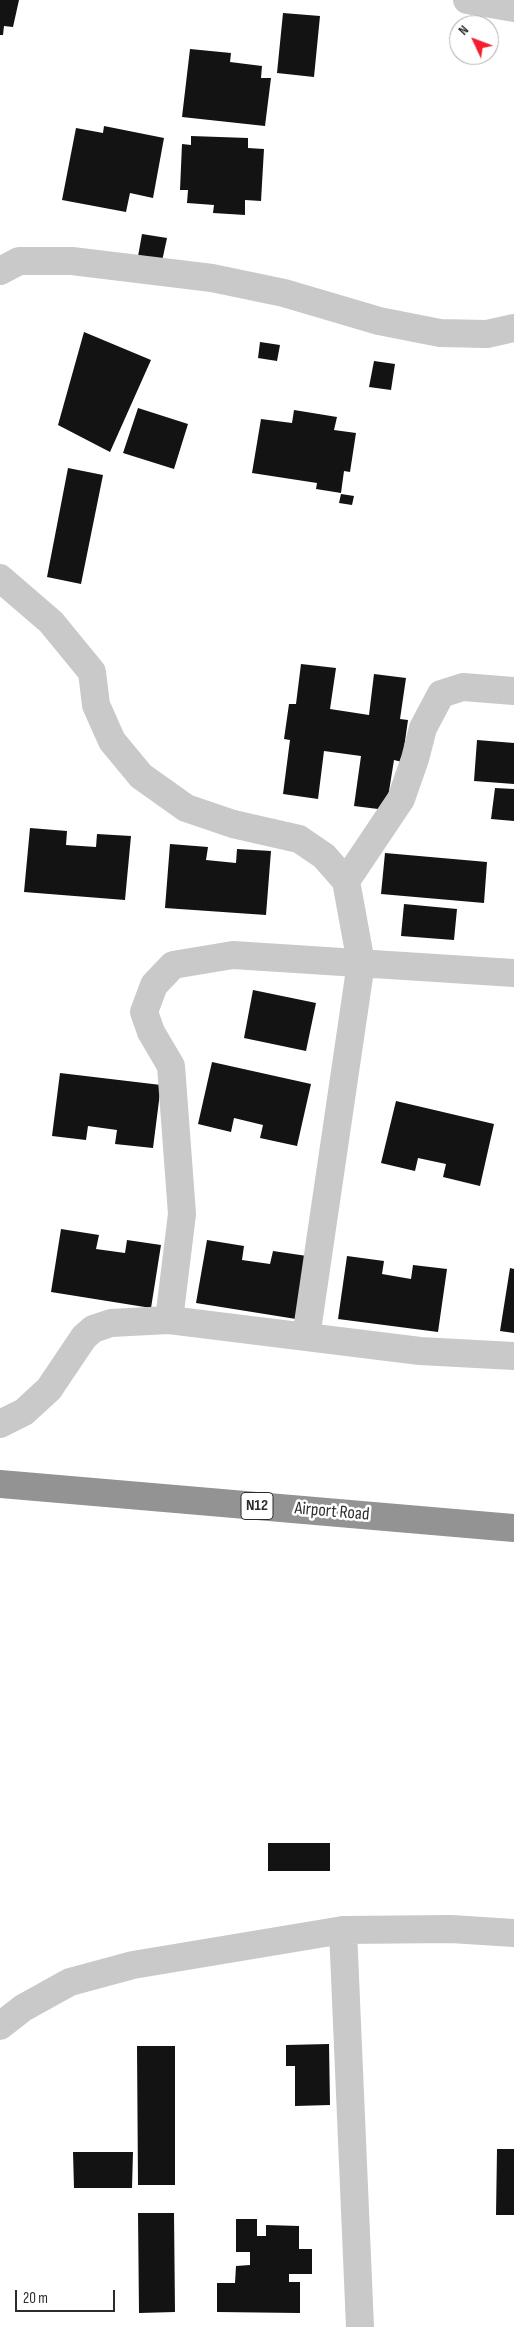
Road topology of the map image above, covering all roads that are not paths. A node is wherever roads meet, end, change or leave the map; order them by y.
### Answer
1 (467, 0) edge
2 (514, 8) edge
3 (0, 271) edge
4 (514, 328) edge
5 (0, 578) edge
6 (514, 691) edge
7 (346, 881) junction
8 (360, 963) junction
9 (514, 973) edge
10 (169, 1320) junction
11 (306, 1337) junction
12 (514, 1356) edge
13 (0, 1424) edge
14 (0, 1484) edge
15 (514, 1528) edge
16 (343, 1930) junction
17 (514, 1933) edge
18 (0, 2026) edge
19 (360, 2327) edge

1 - 2 street
3 - 4 street
5 - 7 street
6 - 7 street
7 - 8 street
8 - 9 street
8 - 10 street
8 - 11 street
10 - 11 street
10 - 13 street
11 - 12 street
14 - 15 highway, Airport Road / N12
16 - 17 street
16 - 18 street
16 - 19 street

